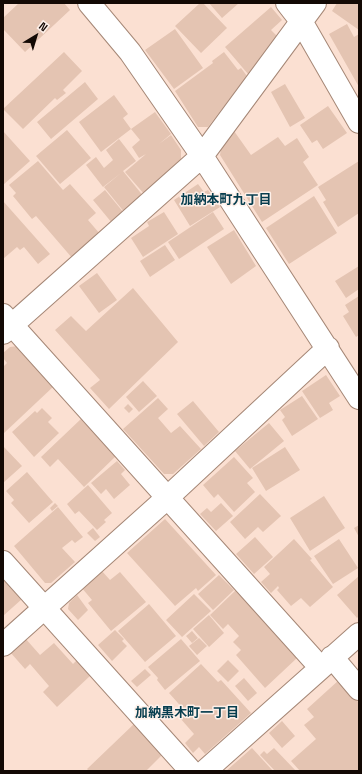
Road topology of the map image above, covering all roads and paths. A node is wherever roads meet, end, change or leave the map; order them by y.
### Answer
1 (89, 3) edge
2 (288, 3) edge
3 (315, 3) edge
4 (302, 21) junction
5 (359, 122) edge
6 (202, 156) junction
7 (6, 325) edge
8 (328, 348) junction
9 (359, 398) edge
10 (167, 498) junction
11 (3, 562) edge
12 (44, 609) junction
13 (359, 634) edge
14 (3, 645) edge
15 (326, 662) junction
16 (359, 689) edge
17 (191, 771) edge
18 (205, 771) edge

1 - 6 street
2 - 4 street
3 - 4 street
4 - 5 street
4 - 6 street
6 - 7 street
6 - 8 street
7 - 10 street
8 - 9 street
8 - 10 street
10 - 12 street
10 - 15 street
11 - 12 street
12 - 14 street
12 - 17 street
13 - 15 street
15 - 16 street
15 - 18 street

